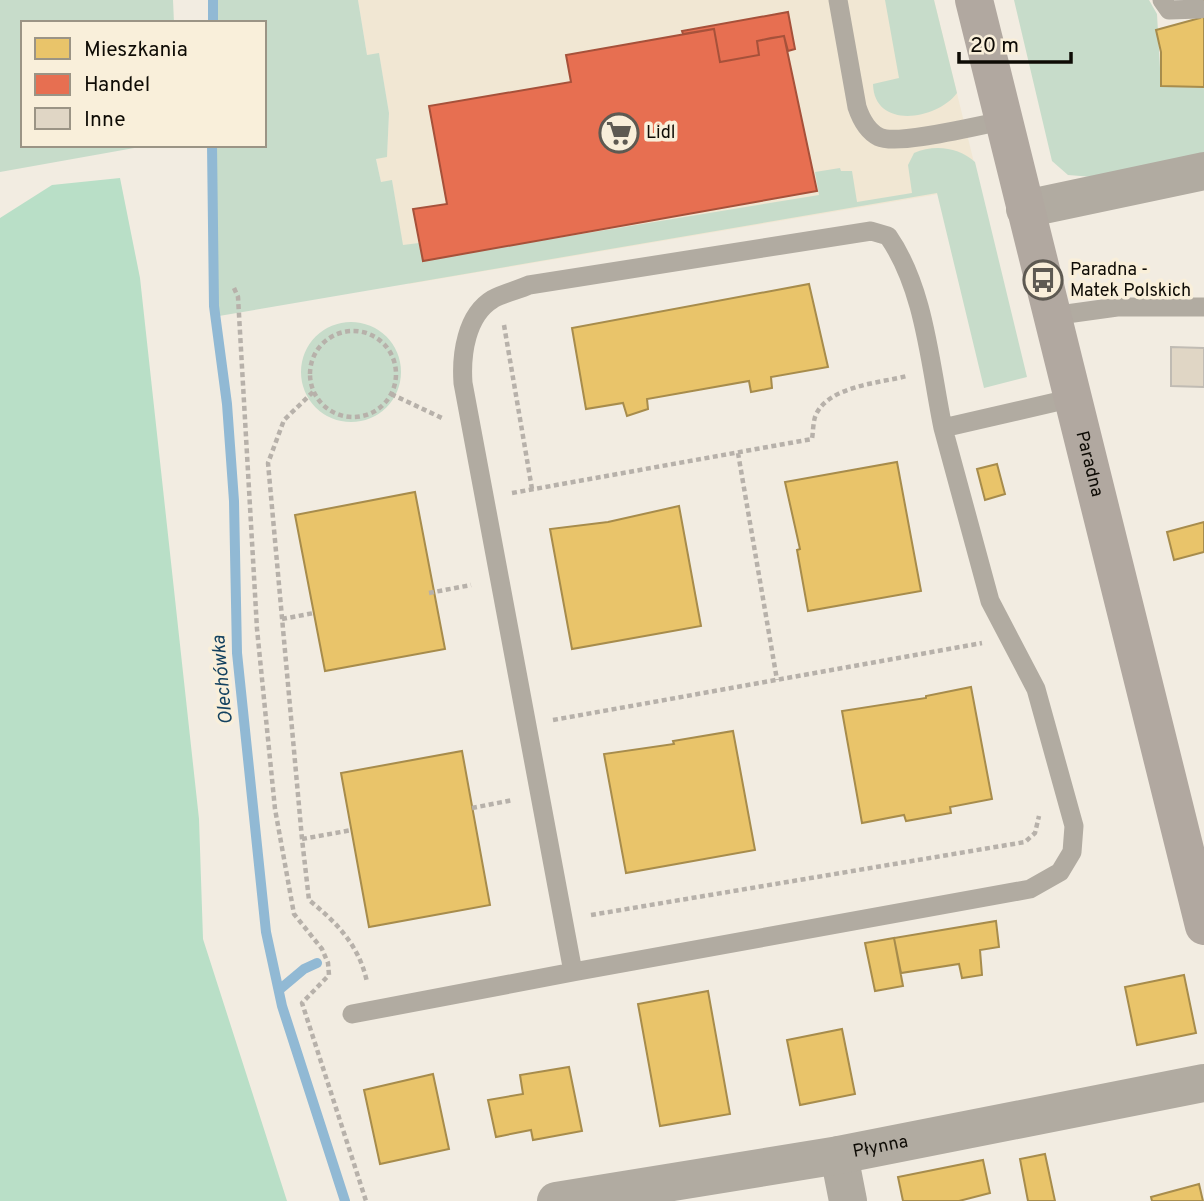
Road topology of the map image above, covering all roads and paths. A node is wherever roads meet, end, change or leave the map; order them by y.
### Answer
1 (838, 0) edge
2 (974, 0) edge
3 (1162, 0) edge
4 (1200, 9) dead end
5 (1003, 121) junction
6 (1204, 171) edge
7 (1025, 209) junction
8 (234, 288) dead end
9 (1204, 307) edge
10 (1052, 316) junction
11 (508, 317) dead end
12 (931, 370) junction
13 (313, 392) junction
14 (1073, 398) junction
15 (943, 428) junction
16 (738, 453) junction
17 (532, 489) junction
18 (503, 495) dead end
19 (479, 583) dead end
20 (429, 593) dead end
21 (314, 613) dead end
22 (282, 619) junction
23 (979, 633) dead end
24 (983, 643) junction
25 (989, 653) dead end
26 (777, 680) junction
27 (545, 722) dead end
28 (519, 799) dead end
29 (472, 808) dead end
30 (1039, 811) dead end
31 (352, 830) dead end
32 (302, 839) junction
33 (1196, 851) edge
34 (580, 908) dead end
35 (1204, 926) edge
36 (573, 972) junction
37 (373, 1011) junction
38 (352, 1014) dead end
39 (1204, 1083) edge
40 (839, 1155) junction
41 (366, 1201) edge
42 (555, 1201) edge
43 (848, 1201) edge

1 - 5 lane
2 - 5 street, Paradna
3 - 4 lane
5 - 7 street, Paradna
6 - 7 street
7 - 10 street, Paradna
8 - 41 path
9 - 10 lane
10 - 14 street, Paradna
11 - 17 path
12 - 15 lane
12 - 16 path
12 - 36 lane
13 - 13 path
13 - 22 path
14 - 15 lane
14 - 33 street, Paradna
15 - 36 lane
16 - 17 path
16 - 26 path
17 - 18 path
19 - 20 path
21 - 22 path
22 - 32 path
23 - 24 path
24 - 25 path
24 - 26 path
26 - 27 path
28 - 29 path
30 - 34 path
31 - 32 path
32 - 37 path
33 - 35 street, Paradna
36 - 37 lane
37 - 38 lane
39 - 40 street, Płynna
40 - 42 street, Płynna
40 - 43 street

